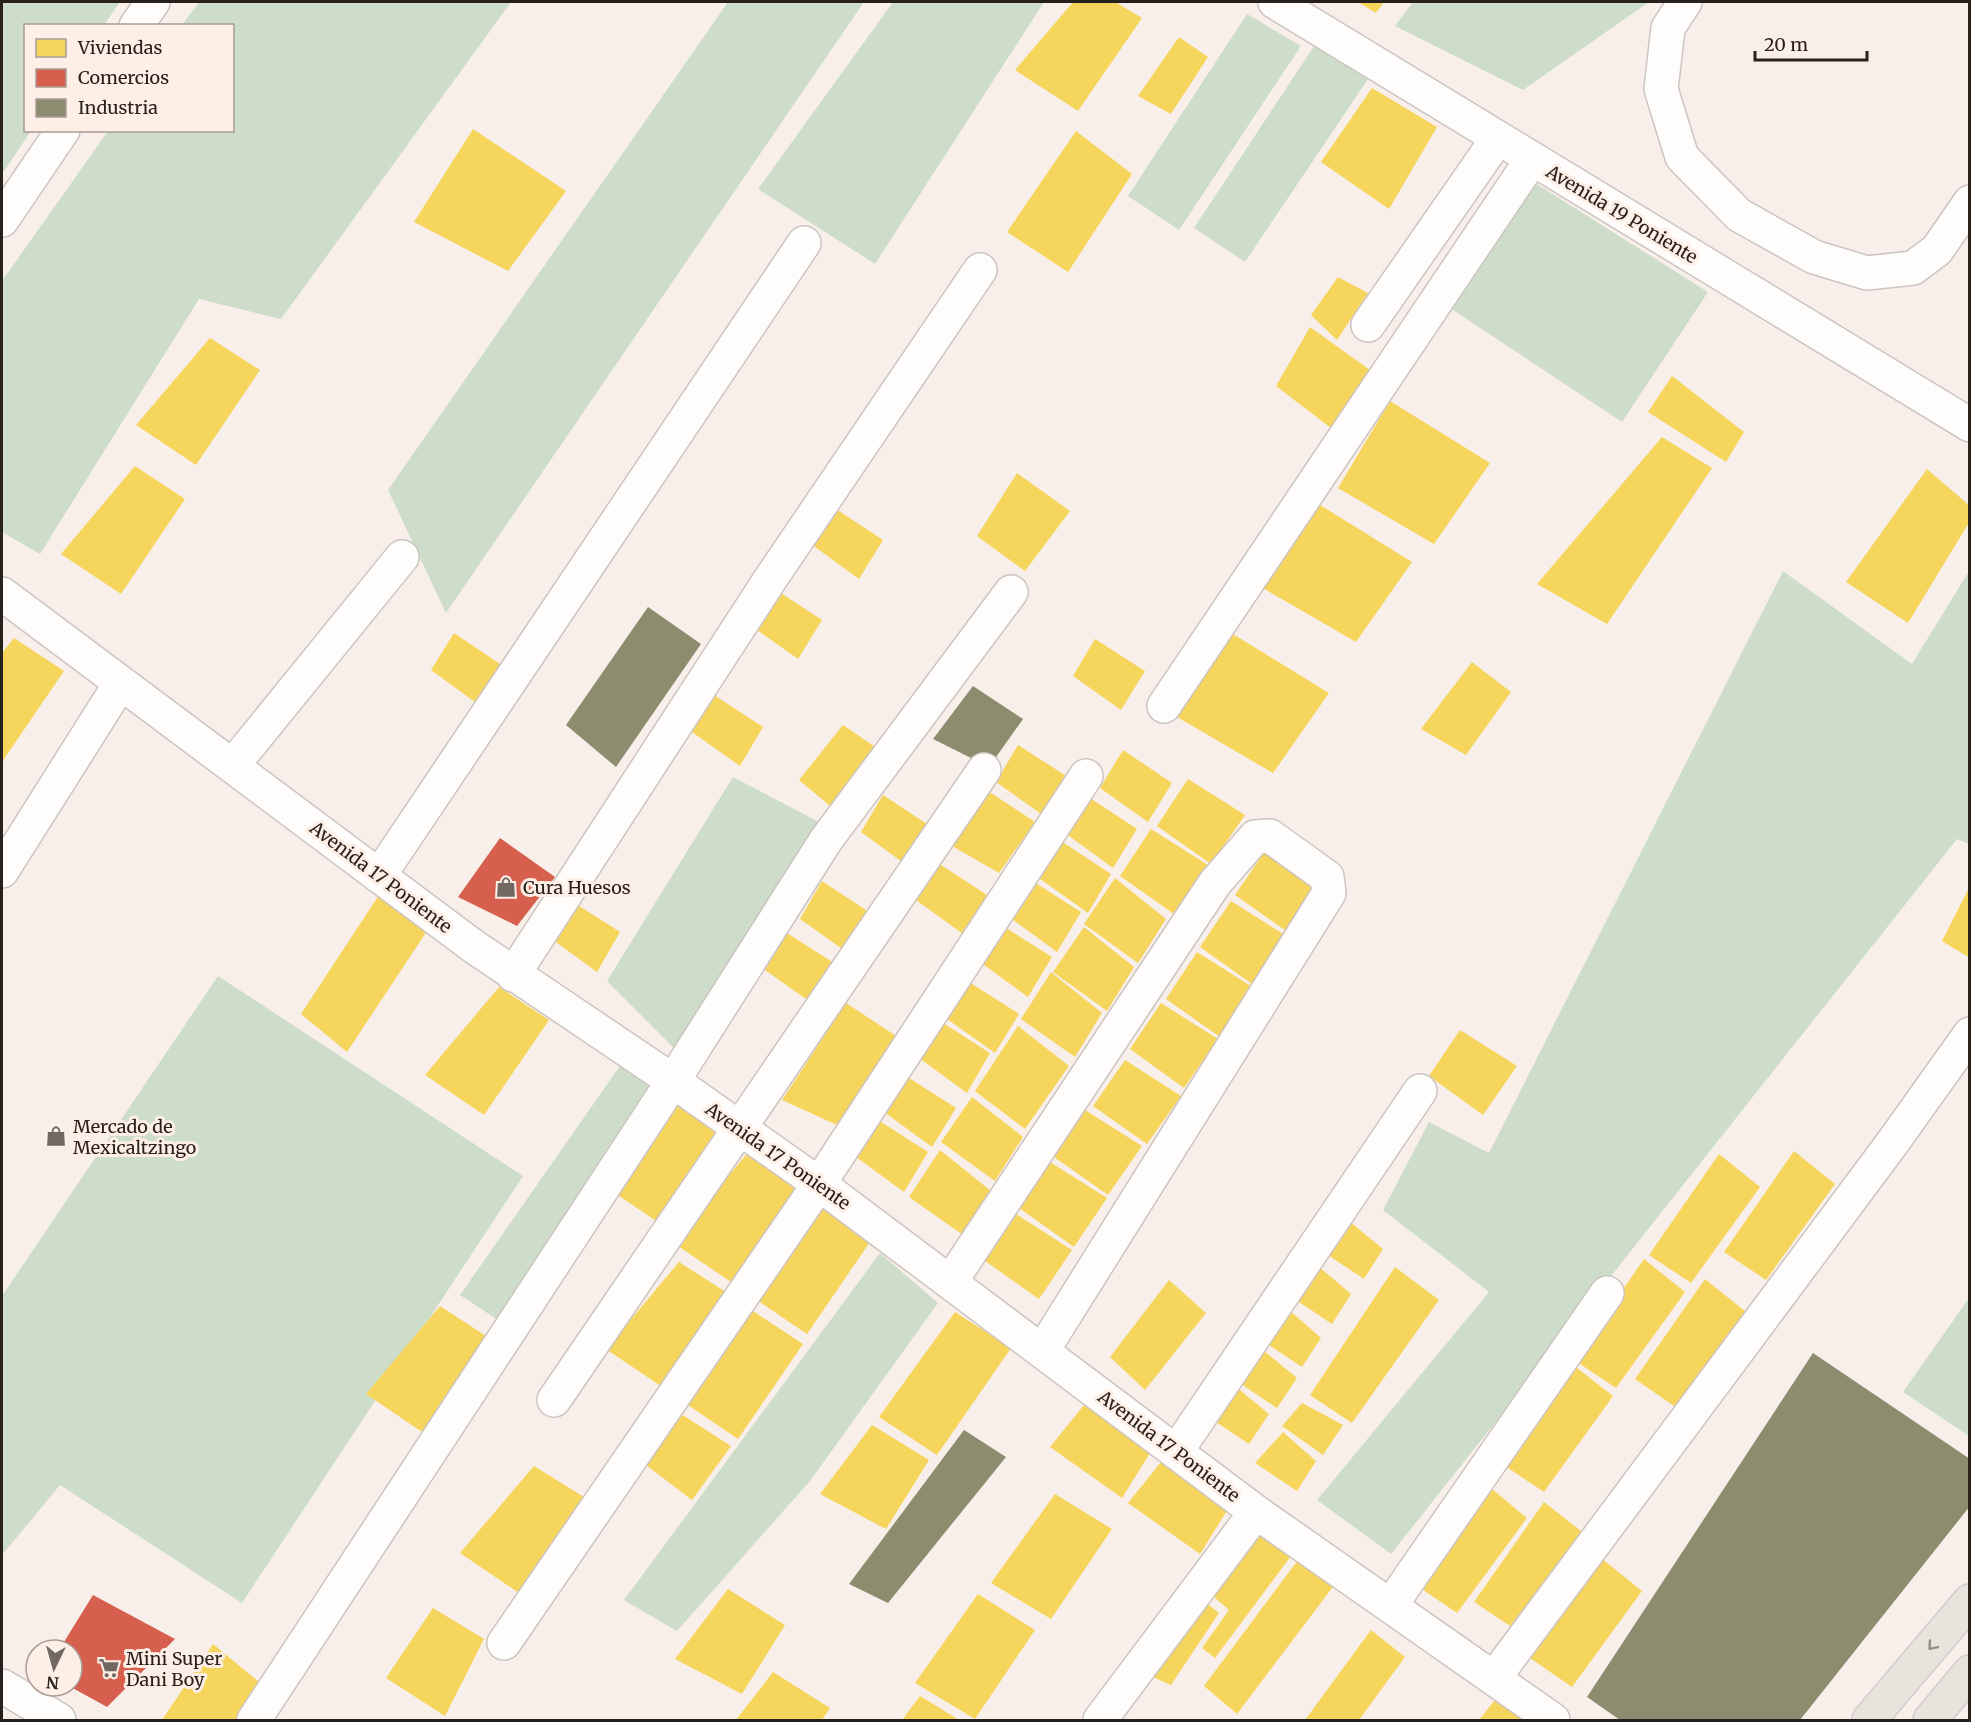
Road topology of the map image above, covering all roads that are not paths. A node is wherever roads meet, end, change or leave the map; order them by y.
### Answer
1 (153, 2) edge
2 (1275, 2) edge
3 (1685, 2) edge
4 (137, 24) edge
5 (62, 132) edge
6 (1498, 138) junction
7 (1532, 159) junction
8 (1970, 202) edge
9 (2, 220) edge
10 (804, 243) dead end
11 (980, 270) dead end
12 (1368, 325) dead end
13 (1970, 425) edge
14 (402, 557) dead end
15 (1011, 592) dead end
16 (2, 594) edge
17 (120, 684) junction
18 (1164, 706) dead end
19 (233, 765) junction
20 (984, 770) dead end
21 (1086, 776) dead end
22 (2, 871) edge
23 (379, 876) junction
24 (513, 975) junction
25 (1970, 1034) edge
26 (673, 1081) junction
27 (1420, 1091) dead end
28 (740, 1128) junction
29 (819, 1184) junction
30 (951, 1281) junction
31 (1607, 1293) dead end
32 (1043, 1350) junction
33 (554, 1400) dead end
34 (1176, 1452) junction
35 (1256, 1512) junction
36 (1970, 1601) edge
37 (1391, 1605) junction
38 (504, 1642) dead end
39 (1970, 1672) edge
40 (1494, 1678) junction
41 (2, 1686) edge
42 (59, 1720) edge
43 (254, 1720) edge
44 (1100, 1720) edge
45 (1553, 1720) edge
46 (1869, 1720) edge
47 (1930, 1720) edge

1 - 4 street
2 - 6 street, Avenida 19 Poniente
3 - 8 street
5 - 9 street
6 - 7 street, Avenida 19 Poniente
6 - 12 street
7 - 13 street, Avenida 19 Poniente
7 - 18 street
10 - 23 street
11 - 24 street
14 - 19 street
15 - 26 street
16 - 17 street, Avenida 17 Poniente
17 - 19 street, Avenida 17 Poniente
17 - 22 street
19 - 23 street, Avenida 17 Poniente
20 - 28 street
21 - 29 street
23 - 24 street, Avenida 17 Poniente
24 - 26 street, Avenida 17 Poniente
25 - 40 street
26 - 28 street, Avenida 17 Poniente
26 - 43 street
27 - 34 street
28 - 29 street, Avenida 17 Poniente
28 - 33 street
29 - 30 street, Avenida 17 Poniente
29 - 38 street
30 - 32 street, Avenida 17 Poniente
30 - 32 street
31 - 37 street
32 - 34 street, Avenida 17 Poniente
34 - 35 street, Avenida 17 Poniente
35 - 37 street, Avenida 17 Poniente
35 - 44 street
36 -> 46 main road
37 - 40 street, Avenida 17 Poniente
39 - 47 main road
40 - 45 street, Avenida 17 Poniente
41 - 42 street

